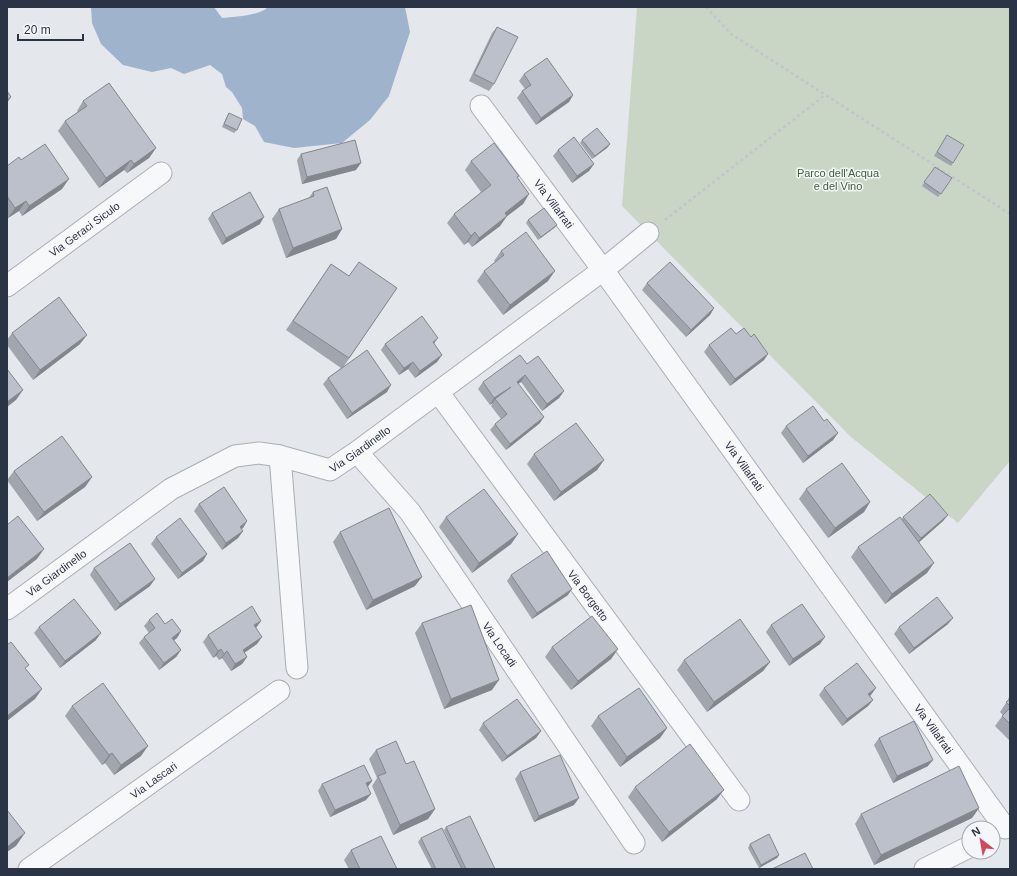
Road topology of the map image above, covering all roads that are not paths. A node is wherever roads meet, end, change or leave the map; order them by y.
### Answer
1 (481, 106) dead end
2 (161, 172) dead end
3 (648, 233) road end
4 (602, 270) junction
5 (7, 286) edge
6 (438, 392) junction
7 (357, 452) junction
8 (280, 456) junction
9 (7, 609) edge
10 (297, 668) dead end
11 (279, 691) dead end
12 (739, 800) dead end
13 (1003, 829) edge
14 (634, 844) dead end
15 (961, 851) edge
16 (29, 869) edge
17 (925, 869) edge

1 - 4 street, Via Villafrati
2 - 5 street, Via Geraci Siculo
3 - 4 street, Via Giardinello
4 - 6 street, Via Giardinello
4 - 13 street, Via Villafrati
6 - 7 street, Via Giardinello
6 - 12 street, Via Borgetto
7 - 8 street, Via Giardinello
7 - 14 street, Via Locadi
8 - 9 street, Via Giardinello
8 - 10 street
11 - 16 street, Via Lascari
15 - 17 street

